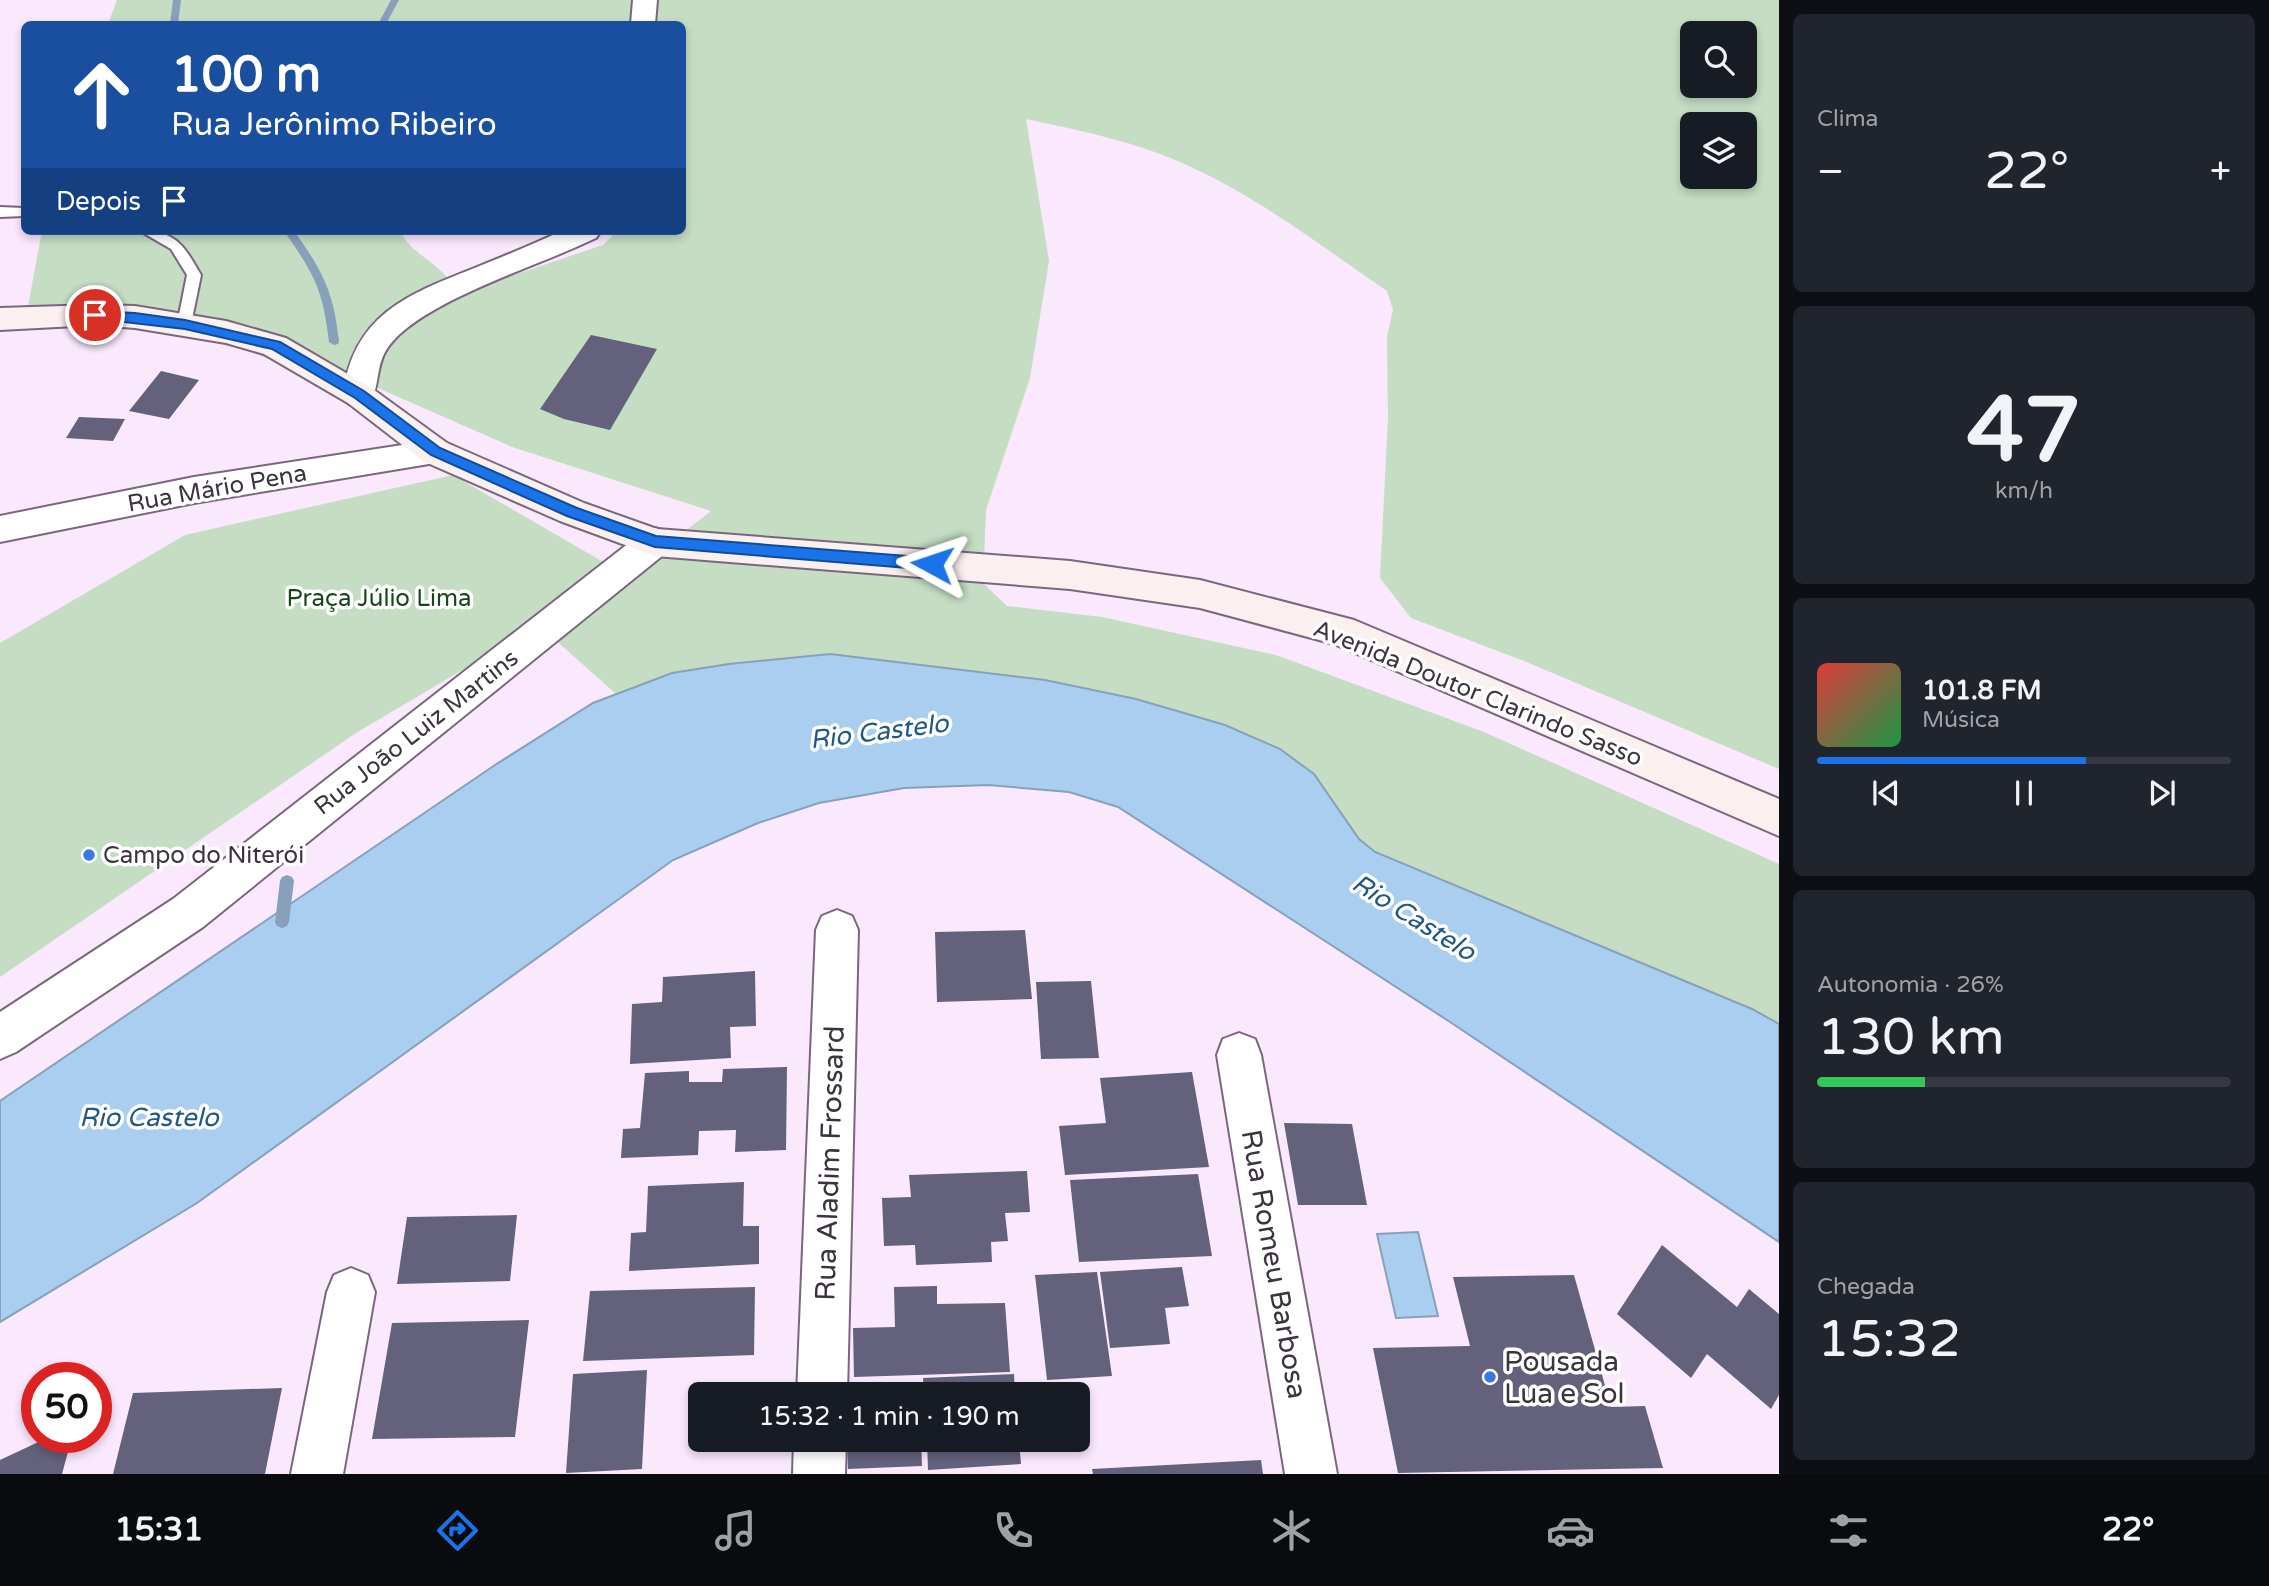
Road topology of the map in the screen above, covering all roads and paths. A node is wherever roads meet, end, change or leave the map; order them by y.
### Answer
1 (645, 0) edge
2 (643, 21) edge
3 (0, 212) edge
4 (21, 212) edge
5 (155, 235) edge
6 (577, 235) edge
7 (0, 319) edge
8 (185, 325) junction
9 (359, 395) junction
10 (435, 452) junction
11 (0, 529) edge
12 (655, 542) junction
13 (1774, 814) edge
14 (837, 930) dead end
15 (0, 1037) edge
16 (1239, 1055) dead end
17 (351, 1292) dead end
18 (822, 1382) edge
19 (820, 1452) edge
20 (317, 1474) edge
21 (819, 1474) edge
22 (1311, 1474) edge

1 - 2 street
3 - 4 lane
5 - 8 lane
6 - 9 street
7 - 8 main road, Avenida Doutor Clarindo Sasso
8 - 9 main road, Avenida Doutor Clarindo Sasso
9 - 10 main road, Avenida Doutor Clarindo Sasso
10 - 11 street, Rua Mário Pena
10 - 12 main road, Avenida Doutor Clarindo Sasso
12 - 13 main road, Avenida Doutor Clarindo Sasso
12 - 15 street, Rua João Luiz Martins
14 - 18 street, Rua Aladim Frossard
16 - 22 street, Rua Romeu Barbosa
17 - 20 street
19 - 21 street

